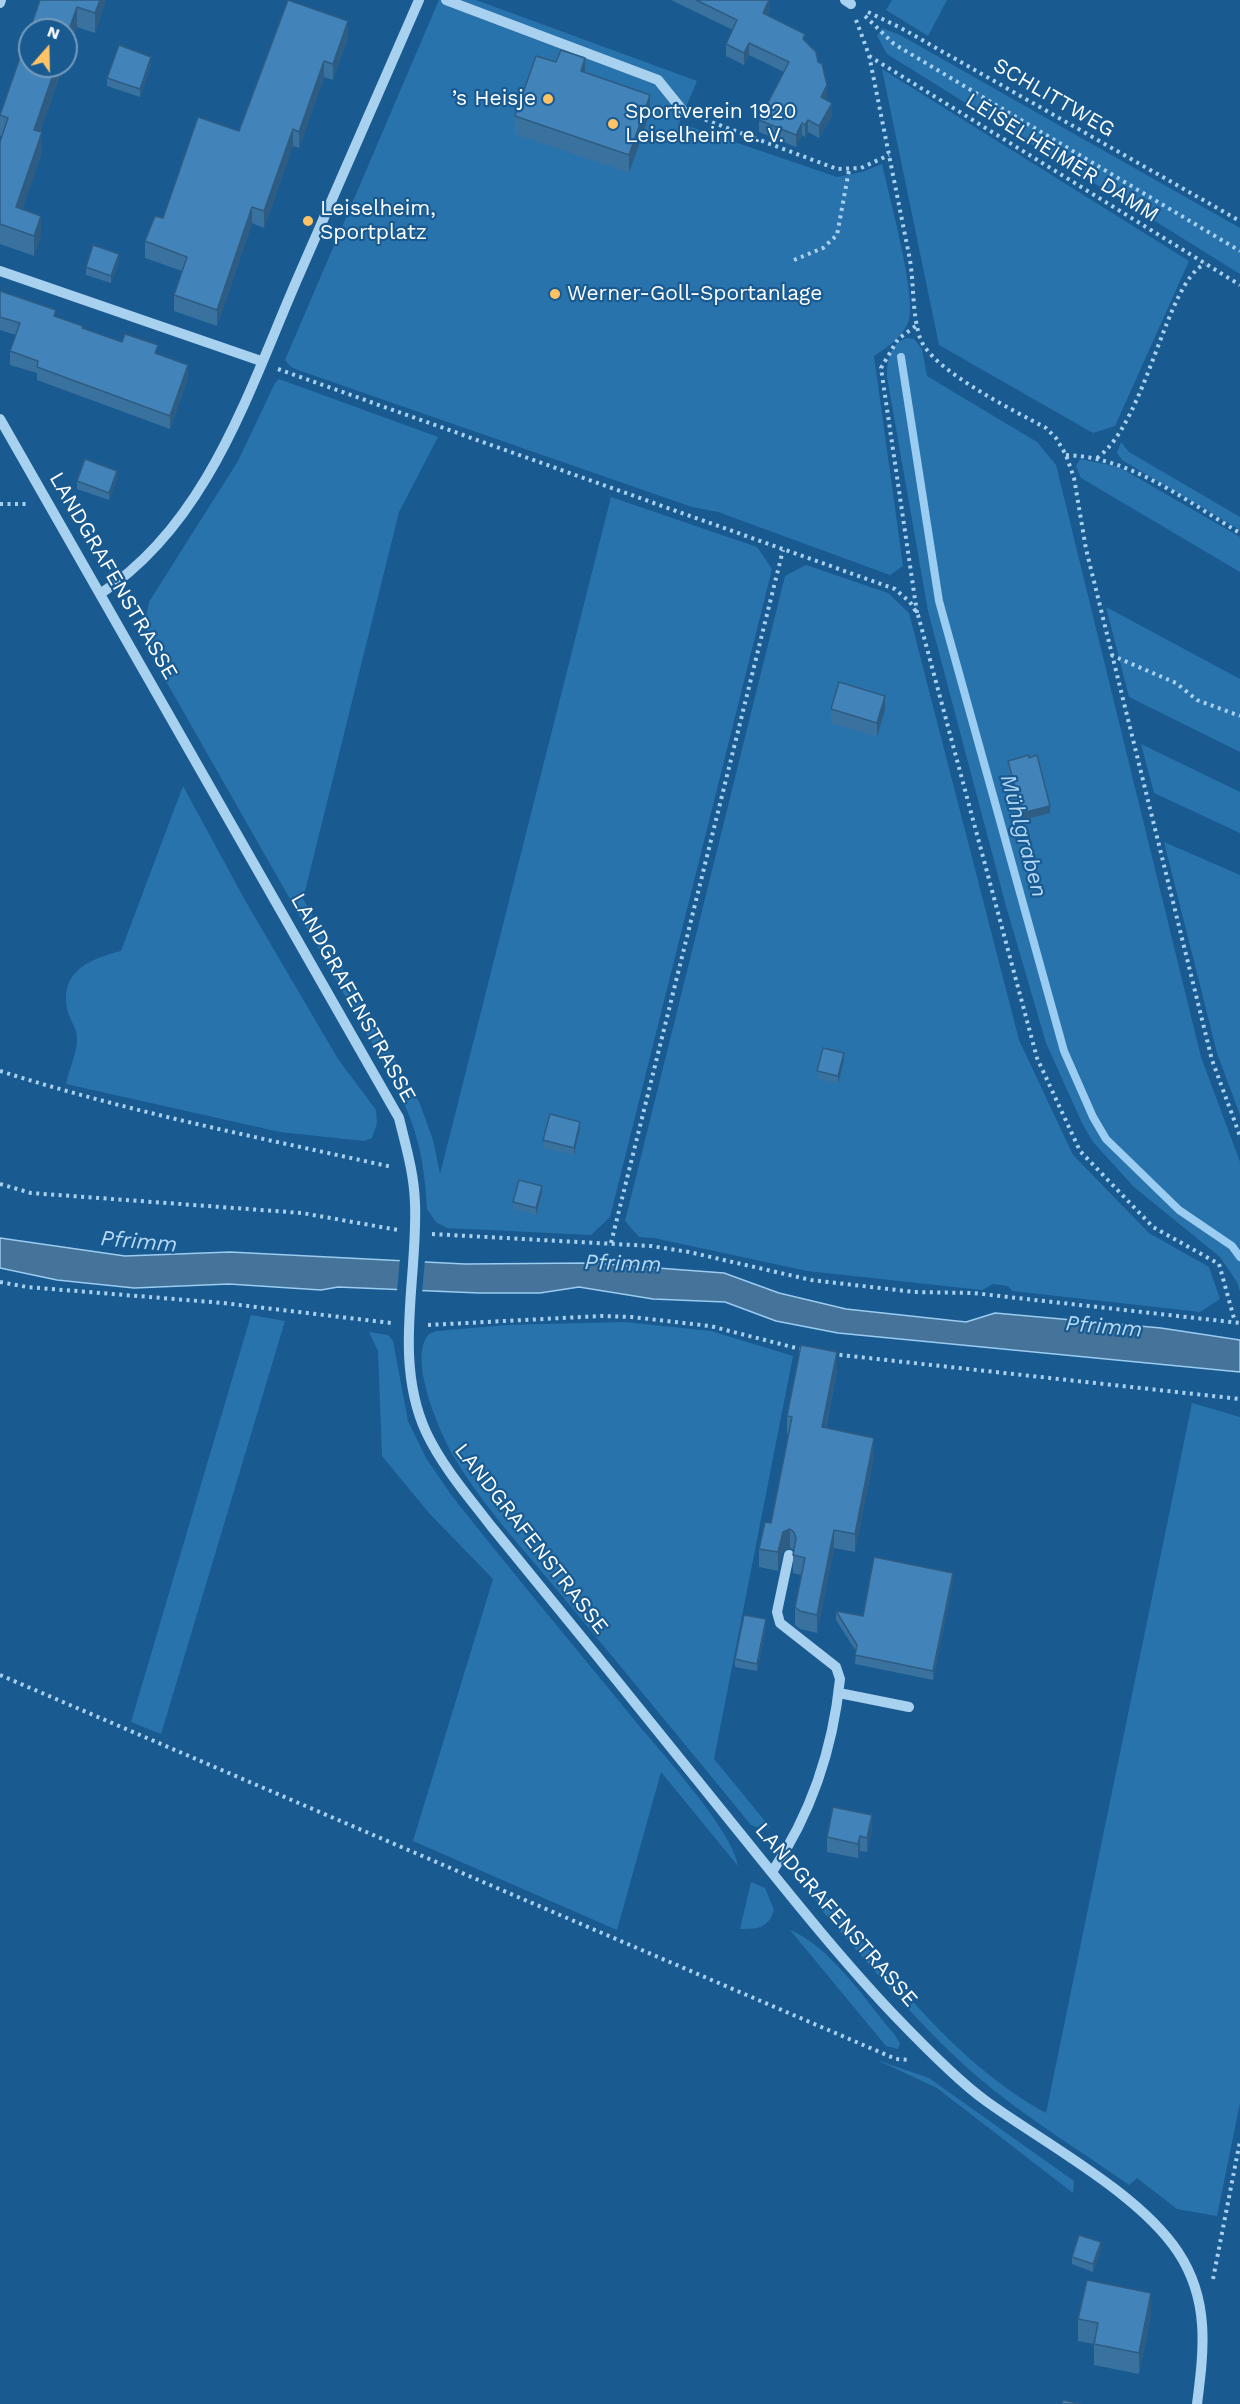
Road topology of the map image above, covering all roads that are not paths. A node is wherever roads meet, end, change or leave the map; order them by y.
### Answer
1 (419, 0) edge
2 (446, 0) edge
3 (683, 111) road end
4 (0, 271) edge
5 (261, 361) junction
6 (0, 419) edge
7 (100, 594) junction
8 (789, 1555) dead end
9 (839, 1693) junction
10 (909, 1707) dead end
11 (772, 1872) junction
12 (1197, 2404) edge

1 - 5 street
2 - 3 street
4 - 5 street
5 - 7 street
6 - 7 street, LANDGRAFENSTRASSE
7 - 11 street, LANDGRAFENSTRASSE
8 - 9 street
9 - 10 street
9 - 11 street
11 - 12 street, LANDGRAFENSTRASSE

